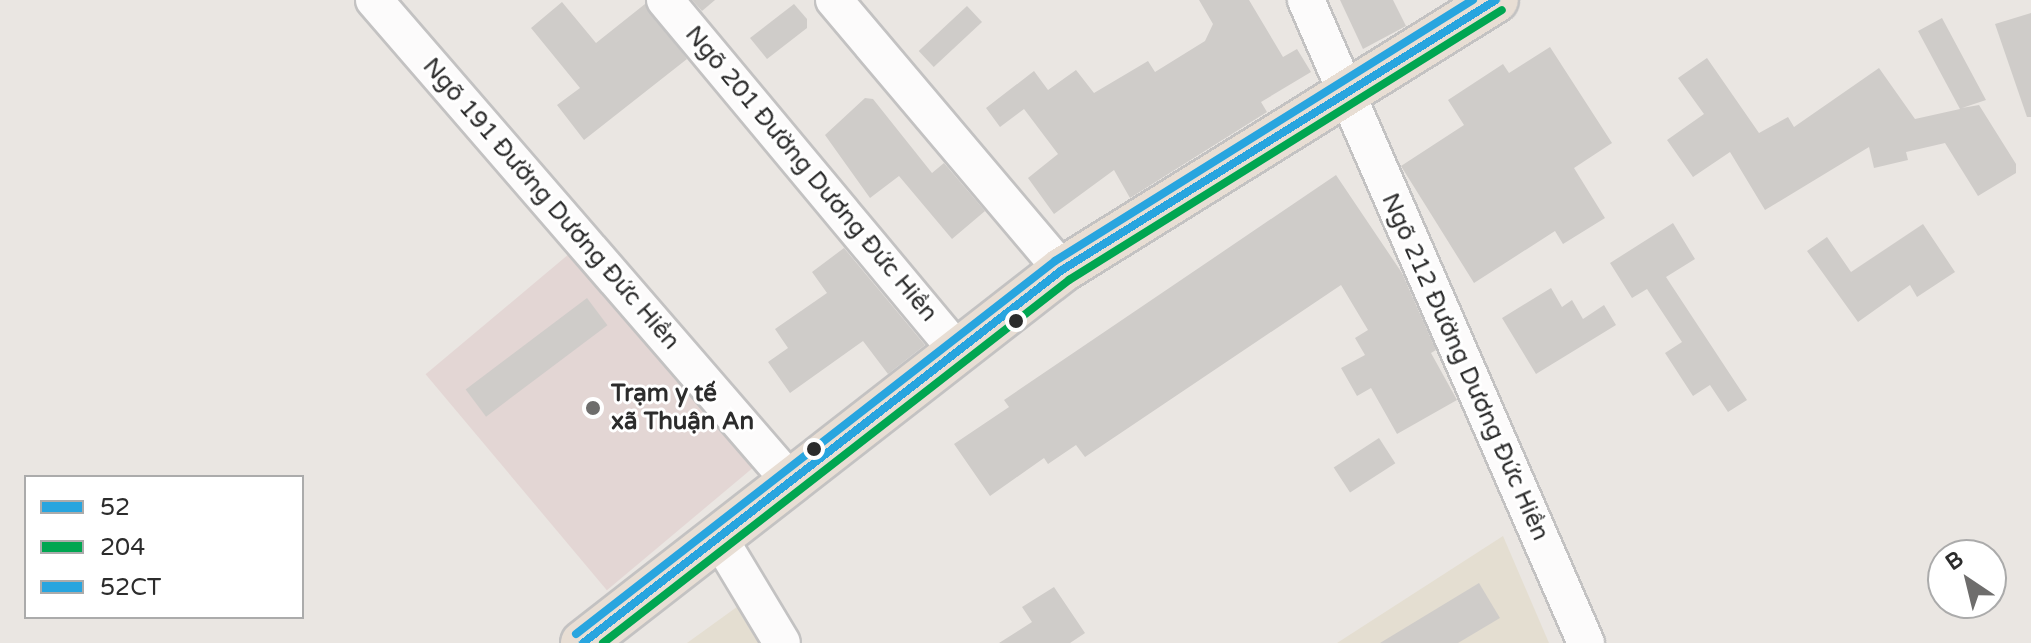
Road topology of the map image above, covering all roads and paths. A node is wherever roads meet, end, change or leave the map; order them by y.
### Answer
1 (374, 0) edge
2 (665, 0) edge
3 (834, 0) edge
4 (1306, 0) edge
5 (1496, 0) edge
6 (1344, 92) junction
7 (1062, 270) junction
8 (956, 349) junction
9 (790, 481) junction
10 (719, 538) junction
11 (583, 643) edge
12 (782, 643) edge
13 (1586, 643) edge

1 - 9 street, Ngõ 191 Đường Dương Đức Hiền
2 - 8 street, Ngõ 201 Đường Dương Đức Hiền
3 - 7 street
4 - 6 street, Ngõ 212 Đường Dương Đức Hiền
5 - 6 highway
6 - 7 highway
6 - 13 street, Ngõ 212 Đường Dương Đức Hiền
7 - 8 highway
8 - 9 highway
9 - 10 highway
10 - 11 highway
10 - 12 street

